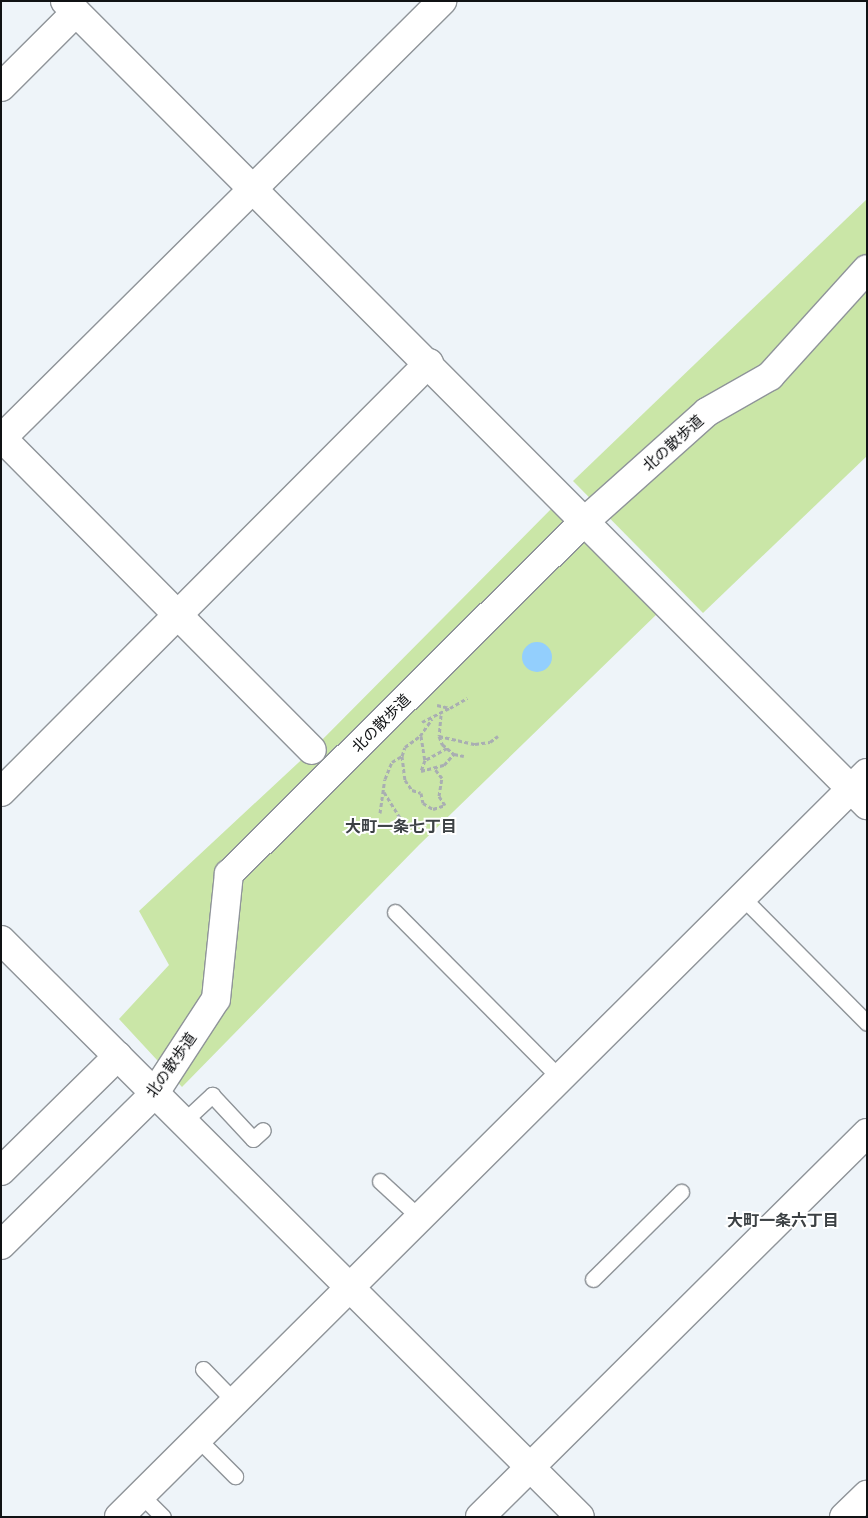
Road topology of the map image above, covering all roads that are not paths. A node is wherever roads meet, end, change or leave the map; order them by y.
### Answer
1 (442, 1) edge
2 (70, 7) edge
3 (1, 87) edge
4 (251, 189) junction
5 (867, 269) edge
6 (429, 363) junction
7 (2, 438) edge
8 (584, 522) junction
9 (177, 614) junction
10 (312, 750) dead end
11 (861, 789) edge
12 (1, 792) edge
13 (742, 897) junction
14 (395, 912) dead end
15 (1, 940) edge
16 (867, 1023) edge
17 (118, 1056) junction
18 (560, 1078) junction
19 (154, 1094) junction
20 (183, 1122) junction
21 (262, 1130) dead end
22 (867, 1134) edge
23 (1, 1171) edge
24 (380, 1181) dead end
25 (681, 1192) dead end
26 (419, 1217) junction
27 (1, 1245) edge
28 (592, 1279) dead end
29 (348, 1287) junction
30 (203, 1369) dead end
31 (234, 1401) junction
32 (197, 1438) junction
33 (530, 1467) junction
34 (235, 1476) dead end
35 (141, 1495) junction
36 (867, 1495) edge
37 (119, 1517) edge
38 (163, 1517) edge
39 (480, 1517) edge
40 (580, 1517) edge
41 (844, 1517) edge

1 - 4 street
2 - 3 street
2 - 4 street
4 - 6 street
4 - 7 street
5 - 8 street, 北の散歩道
6 - 8 street
6 - 9 street
7 - 9 street
8 - 11 street
8 - 19 street, 北の散歩道
9 - 10 street
9 - 12 street
11 - 13 street
13 - 16 lane
13 - 18 street
14 - 18 lane
15 - 17 street
17 - 19 street
17 - 23 street
18 - 26 street
19 - 20 street
19 - 27 street, 北の散歩道
20 - 21 lane
20 - 29 street
22 - 33 street
24 - 26 lane
25 - 28 lane
26 - 29 street
29 - 31 street
29 - 33 street
30 - 31 lane
31 - 32 street
32 - 34 lane
32 - 35 street
33 - 39 street
33 - 40 street
35 - 37 street
35 - 38 lane
36 - 41 street

